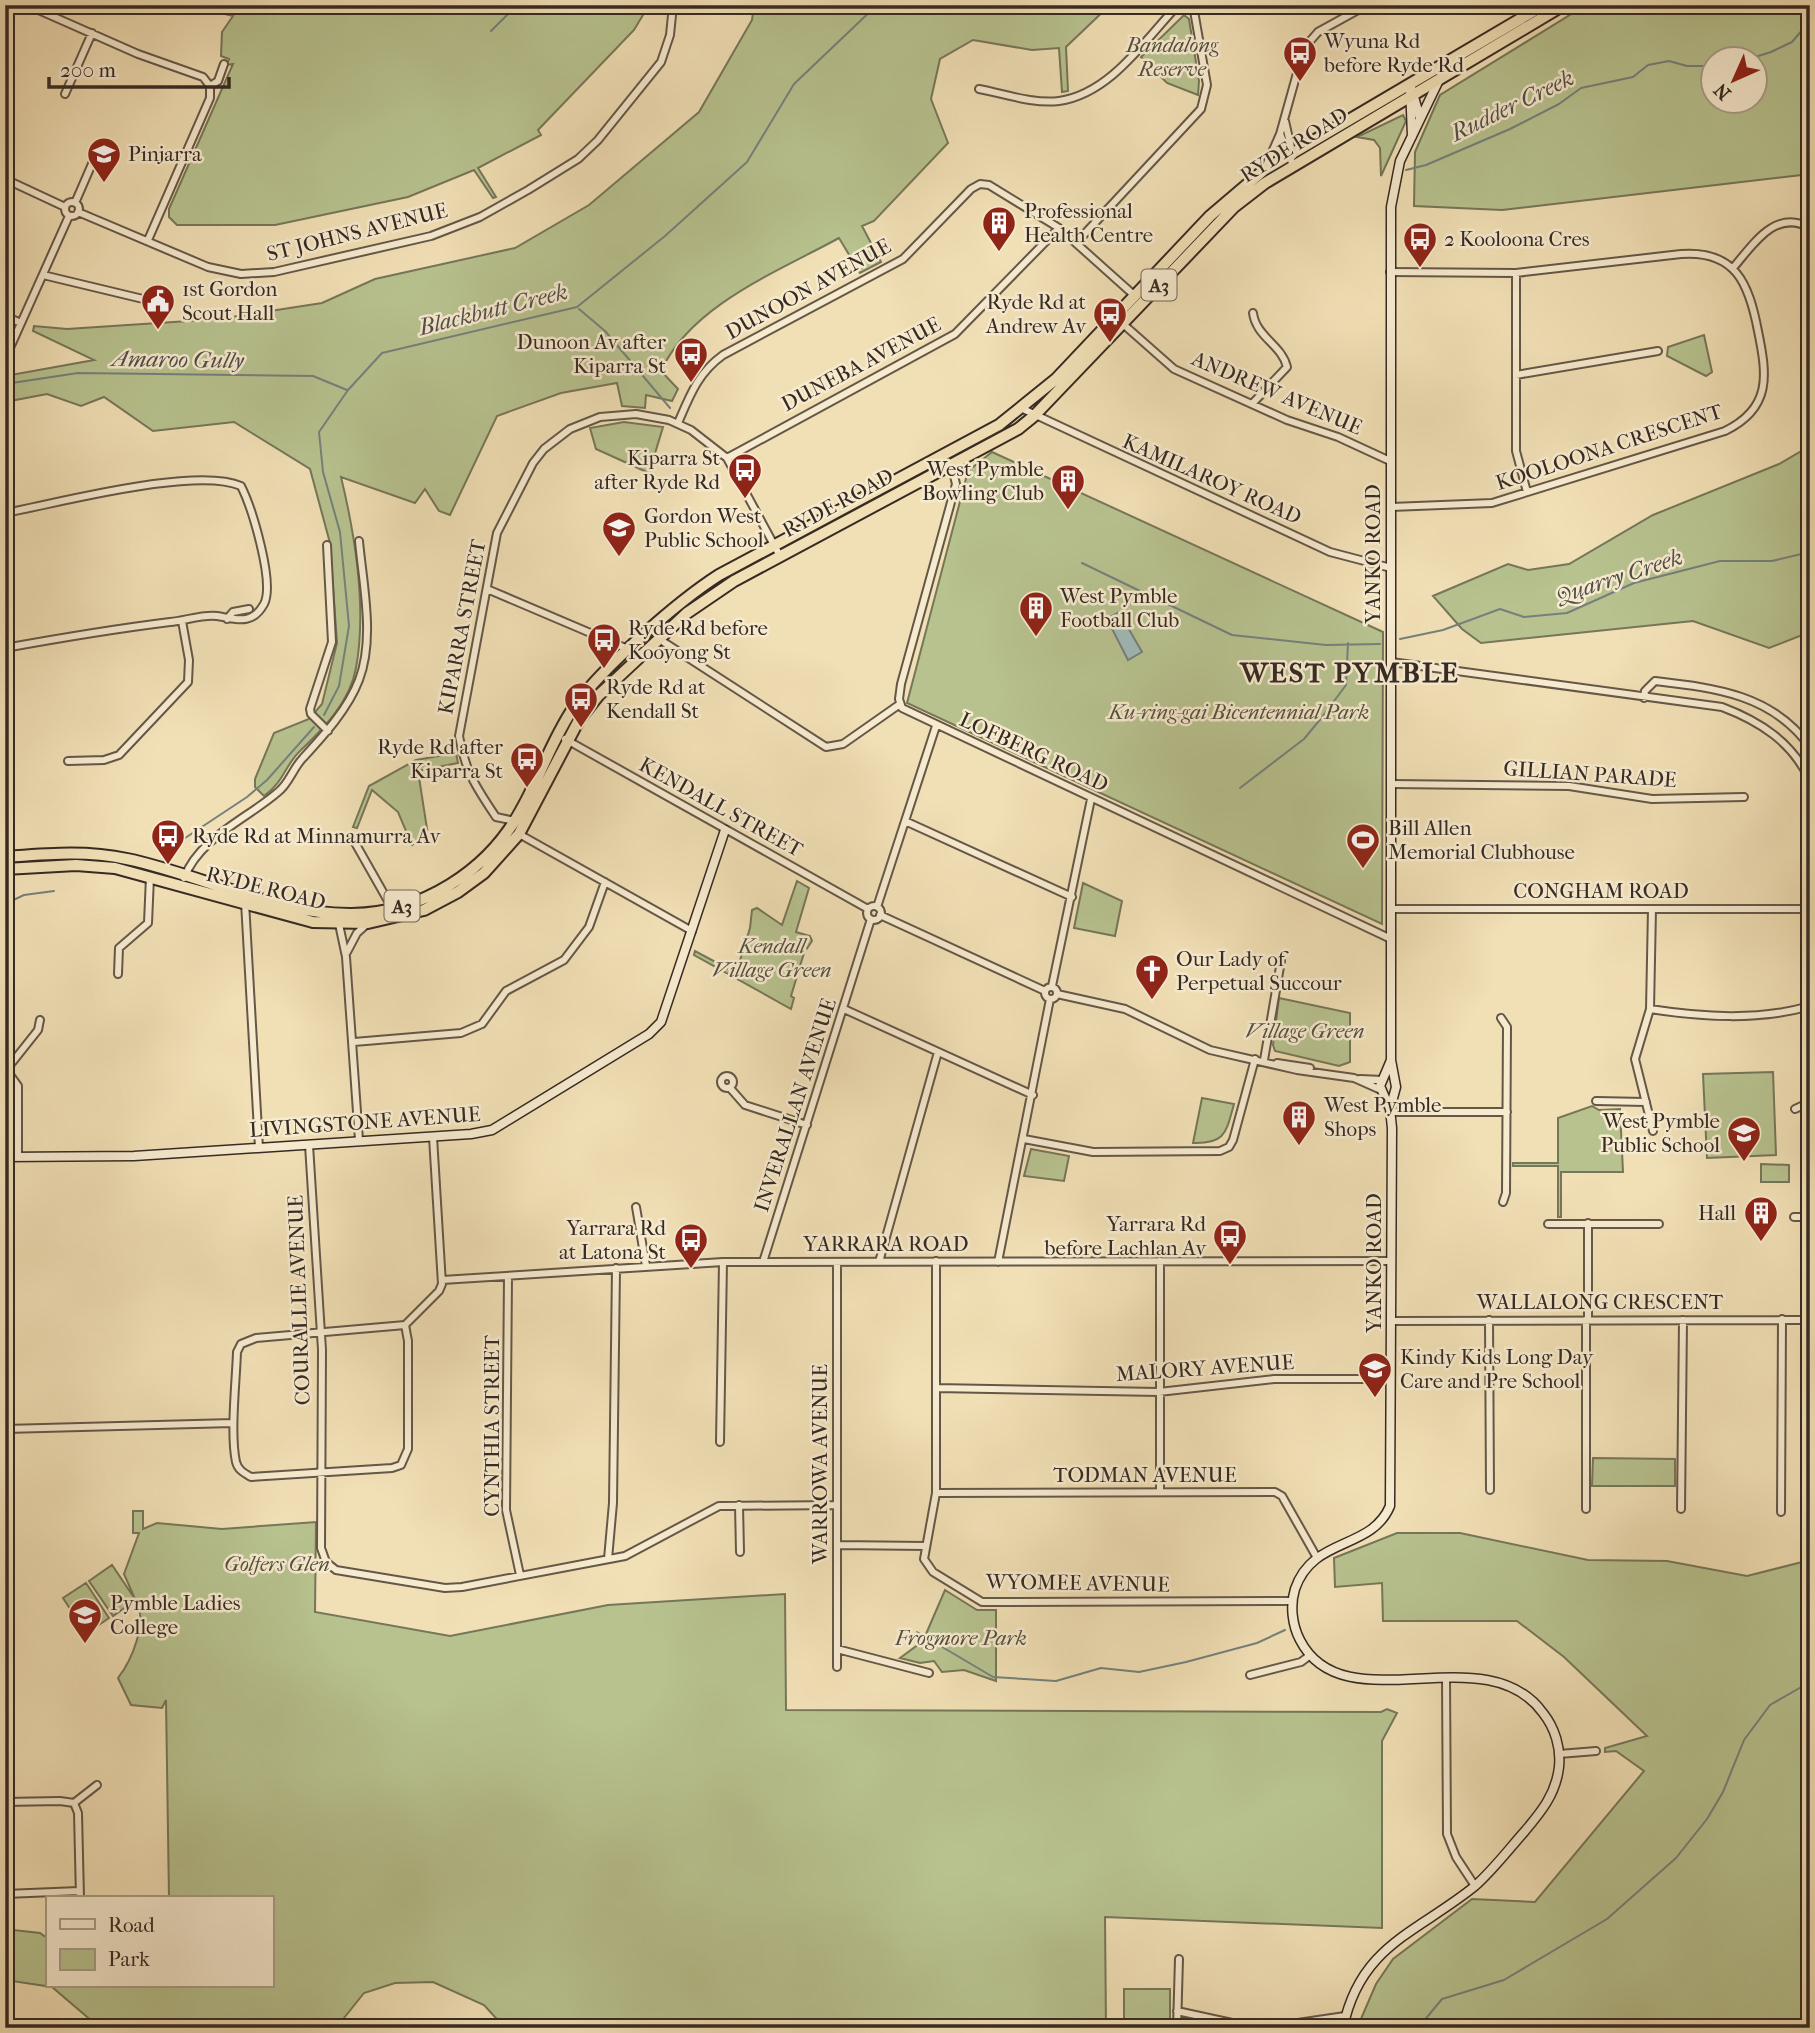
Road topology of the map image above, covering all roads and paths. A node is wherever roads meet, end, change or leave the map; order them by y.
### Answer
1 (27, 5) edge
2 (673, 5) edge
3 (1178, 5) edge
4 (1193, 5) edge
5 (1367, 5) edge
6 (1544, 5) edge
7 (1564, 5) edge
8 (92, 33) junction
9 (224, 64) dead end
10 (1439, 79) junction
11 (210, 86) junction
12 (979, 89) dead end
13 (1412, 92) junction
14 (65, 94) dead end
15 (1285, 121) junction
16 (1420, 121) junction
17 (1280, 134) junction
18 (1412, 136) junction
19 (95, 157) dead end
20 (1291, 157) junction
21 (1264, 170) junction
22 (5, 179) edge
23 (75, 204) junction
24 (65, 207) junction
25 (78, 212) junction
26 (69, 216) junction
27 (1059, 228) junction
28 (1810, 228) edge
29 (148, 240) junction
30 (1077, 242) junction
31 (1733, 268) junction
32 (1390, 272) junction
33 (1516, 273) junction
34 (43, 275) junction
35 (1135, 296) junction
36 (143, 299) dead end
37 (1253, 313) dead end
38 (5, 316) edge
39 (21, 323) junction
40 (1123, 324) junction
41 (1658, 351) dead end
42 (5, 359) edge
43 (1298, 366) dead end
44 (1287, 367) junction
45 (1516, 374) junction
46 (1252, 404) junction
47 (1023, 409) junction
48 (1034, 416) junction
49 (678, 423) junction
50 (946, 454) junction
51 (727, 458) junction
52 (1390, 461) junction
53 (952, 465) junction
54 (1527, 492) junction
55 (1391, 507) junction
56 (5, 513) edge
57 (359, 541) dead end
58 (327, 545) dead end
59 (777, 550) junction
60 (1391, 568) junction
61 (487, 589) junction
62 (249, 609) dead end
63 (227, 619) junction
64 (182, 621) junction
65 (659, 639) junction
66 (5, 648) edge
67 (630, 650) junction
68 (1391, 662) junction
69 (1644, 698) junction
70 (900, 704) junction
71 (936, 726) junction
72 (328, 730) junction
73 (557, 735) junction
74 (568, 741) junction
75 (1810, 747) edge
76 (68, 761) dead end
77 (1810, 781) edge
78 (1391, 784) junction
79 (1744, 797) dead end
80 (1091, 799) junction
81 (515, 821) junction
82 (905, 821) junction
83 (725, 830) junction
84 (519, 834) junction
85 (354, 841) dead end
86 (5, 857) edge
87 (5, 869) edge
88 (185, 874) junction
89 (150, 877) junction
90 (605, 882) junction
91 (182, 886) junction
92 (1072, 897) junction
93 (246, 899) junction
94 (877, 907) junction
95 (392, 908) junction
96 (868, 909) junction
97 (1391, 909) junction
98 (1652, 909) junction
99 (1810, 909) edge
100 (880, 915) junction
101 (871, 919) junction
102 (368, 923) junction
103 (339, 924) junction
104 (692, 931) junction
105 (1391, 939) junction
106 (346, 957) junction
107 (1281, 961) dead end
108 (118, 974) dead end
109 (1052, 986) junction
110 (1045, 991) junction
111 (1057, 994) junction
112 (1050, 999) junction
113 (1810, 1006) edge
114 (844, 1009) junction
115 (1650, 1009) junction
116 (1501, 1017) dead end
117 (40, 1020) dead end
118 (354, 1042) junction
119 (938, 1052) junction
120 (1255, 1059) junction
121 (1264, 1060) junction
122 (1391, 1060) junction
123 (6, 1068) edge
124 (1383, 1085) junction
125 (1395, 1087) junction
126 (730, 1088) dead end
127 (1033, 1095) junction
128 (1596, 1101) dead end
129 (1646, 1102) junction
130 (1810, 1102) edge
131 (1795, 1109) dead end
132 (1390, 1111) junction
133 (1507, 1112) junction
134 (807, 1125) junction
135 (1653, 1131) dead end
136 (433, 1137) junction
137 (1024, 1139) junction
138 (359, 1140) junction
139 (309, 1145) junction
140 (259, 1148) junction
141 (5, 1157) edge
142 (18, 1157) junction
143 (1503, 1202) dead end
144 (636, 1206) dead end
145 (1794, 1217) dead end
146 (1810, 1217) edge
147 (1588, 1223) junction
148 (1548, 1224) dead end
149 (1659, 1224) dead end
150 (936, 1261) junction
151 (1160, 1261) junction
152 (1391, 1261) junction
153 (723, 1262) junction
154 (763, 1262) junction
155 (837, 1262) junction
156 (879, 1262) junction
157 (998, 1262) junction
158 (646, 1266) junction
159 (616, 1268) junction
160 (508, 1276) junction
161 (442, 1280) junction
162 (1489, 1320) junction
163 (1587, 1320) junction
164 (1683, 1320) junction
165 (1782, 1320) junction
166 (1810, 1320) edge
167 (1391, 1321) junction
168 (405, 1325) junction
169 (319, 1333) junction
170 (1391, 1379) junction
171 (936, 1388) junction
172 (1159, 1392) junction
173 (233, 1423) junction
174 (5, 1429) edge
175 (720, 1442) dead end
176 (323, 1471) junction
177 (1490, 1490) dead end
178 (1160, 1492) junction
179 (936, 1493) junction
180 (739, 1505) junction
181 (837, 1505) junction
182 (1586, 1509) dead end
183 (1681, 1509) dead end
184 (1781, 1512) dead end
185 (837, 1545) junction
186 (926, 1546) junction
187 (740, 1552) dead end
188 (1317, 1556) junction
189 (608, 1559) junction
190 (520, 1575) junction
191 (1293, 1601) junction
192 (837, 1649) junction
193 (1310, 1656) junction
194 (837, 1667) dead end
195 (929, 1673) dead end
196 (1250, 1675) dead end
197 (1446, 1678) junction
198 (1595, 1751) dead end
199 (1559, 1754) junction
200 (97, 1784) dead end
201 (5, 1802) edge
202 (74, 1803) junction
203 (1475, 1885) junction
204 (5, 1894) edge
205 (80, 1895) edge
206 (1179, 1959) dead end
207 (1177, 2011) junction
208 (1345, 2016) junction
209 (406, 2028) edge
210 (441, 2028) edge
211 (1177, 2028) edge
212 (1255, 2028) edge
213 (1263, 2028) edge
214 (1343, 2028) edge

1 - 8 street
2 - 29 street, ST JOHNS AVENUE
3 - 12 street
4 - 30 street
5 - 15 street
6 - 13 highway, RYDE ROAD / A3
7 - 10 highway, RYDE ROAD / A3
8 - 11 street
8 - 14 street
9 - 11 street
10 - 13 highway, RYDE ROAD / A3
10 - 16 main road, YANKO ROAD
11 - 29 street
13 - 16 main road
13 - 18 main road, YANKO ROAD
13 - 20 highway, RYDE ROAD / A3
15 - 17 street
15 - 20 street
16 - 18 main road, YANKO ROAD
17 - 20 street
17 - 21 street
18 - 32 main road, YANKO ROAD
19 - 23 street
20 - 21 highway, RYDE ROAD / A3
20 - 40 highway, RYDE ROAD / A3
21 - 35 highway, RYDE ROAD / A3
22 - 24 street
23 - 24 street
23 - 25 street
24 - 26 street
25 - 26 street
25 - 29 street, ST JOHNS AVENUE
26 - 34 street
27 - 30 street, DUNOON AVENUE
27 - 49 street, DUNOON AVENUE
27 - 51 street, DUNEBA AVENUE
28 - 31 street
30 - 35 street, DUNOON AVENUE
31 - 33 street
31 - 54 street, KOOLOONA CRESCENT
32 - 33 street
32 - 52 main road, YANKO ROAD
33 - 45 street
34 - 36 street
34 - 39 street
35 - 47 highway, RYDE ROAD / A3
37 - 44 street
38 - 39 street
39 - 42 street
40 - 46 street, ANDREW AVENUE
40 - 48 highway, RYDE ROAD / A3
41 - 45 street
43 - 44 street
44 - 46 street
45 - 54 street
46 - 52 street, ANDREW AVENUE
47 - 48 street, KAMILAROY ROAD
47 - 50 highway, RYDE ROAD / A3
48 - 53 highway, RYDE ROAD / A3
48 - 60 street, KAMILAROY ROAD
49 - 51 street, KIPARRA STREET
49 - 61 street, KIPARRA STREET
50 - 53 street
50 - 59 highway, RYDE ROAD / A3
51 - 59 street, KIPARRA STREET
52 - 55 main road, YANKO ROAD
53 - 59 highway, RYDE ROAD / A3
53 - 70 street
54 - 55 street, KOOLOONA CRESCENT
55 - 60 main road, YANKO ROAD
56 - 63 street
57 - 72 street
58 - 72 street
59 - 65 highway, RYDE ROAD / A3
59 - 67 highway, RYDE ROAD / A3
60 - 68 main road, YANKO ROAD
61 - 67 street
61 - 81 street, KIPARRA STREET
62 - 63 street
63 - 64 street
64 - 66 street
64 - 76 street
65 - 70 street
65 - 74 highway, RYDE ROAD / A3
67 - 73 highway, RYDE ROAD / A3
68 - 69 street
68 - 78 main road, YANKO ROAD
69 - 75 street
69 - 77 street
70 - 71 street, LOFBERG ROAD
71 - 80 street, LOFBERG ROAD
71 - 82 street
72 - 88 street
73 - 74 street, KENDALL STREET
73 - 81 highway, RYDE ROAD / A3
74 - 83 street, KENDALL STREET
74 - 84 highway, RYDE ROAD / A3
78 - 79 street, GILLIAN PARADE
78 - 97 main road, YANKO ROAD
80 - 92 street
80 - 105 street, LOFBERG ROAD
81 - 95 highway, RYDE ROAD / A3
82 - 92 street
82 - 94 street
83 - 96 street, KENDALL STREET
83 - 104 main road, LIVINGSTONE AVENUE
84 - 90 street
84 - 102 highway, RYDE ROAD / A3
85 - 95 street
86 - 88 highway, RYDE ROAD / A3
87 - 89 highway, RYDE ROAD / A3
88 - 91 street
88 - 93 highway, RYDE ROAD / A3
89 - 91 highway, RYDE ROAD / A3
89 - 108 street
90 - 104 street
90 - 118 street
91 - 93 highway, RYDE ROAD / A3
92 - 109 street
93 - 95 highway, RYDE ROAD / A3
93 - 103 highway, RYDE ROAD / A3
93 - 140 street
94 - 96 street
94 - 100 street
96 - 101 street
97 - 98 street, CONGHAM ROAD
97 - 105 main road, YANKO ROAD
98 - 99 street, CONGHAM ROAD
98 - 115 street
100 - 101 street
100 - 110 street
101 - 114 street, INVERALLAN AVENUE
102 - 103 highway, RYDE ROAD / A3
102 - 106 street
103 - 106 street
104 - 136 main road, LIVINGSTONE AVENUE
105 - 122 main road, YANKO ROAD
106 - 118 street
107 - 121 street
109 - 110 street
109 - 111 street
110 - 112 street
111 - 112 street
111 - 120 street
112 - 127 street
113 - 115 street
114 - 119 street
114 - 134 street, INVERALLAN AVENUE
115 - 129 street
116 - 133 street
117 - 123 street
118 - 138 street
119 - 127 street
119 - 156 street
120 - 121 street
120 - 137 street
121 - 124 street
122 - 124 main road, YANKO ROAD
122 - 125 main road, YANKO ROAD
123 - 142 street
124 - 125 main road
124 - 125 main road
124 - 132 main road, YANKO ROAD
125 - 132 main road, YANKO ROAD
126 - 134 street
127 - 137 street
128 - 129 street
129 - 135 street
130 - 131 street
132 - 133 street
132 - 152 main road, YANKO ROAD
133 - 143 street
134 - 154 street, INVERALLAN AVENUE
136 - 138 main road, LIVINGSTONE AVENUE
136 - 161 street
137 - 157 street
138 - 139 main road, LIVINGSTONE AVENUE
139 - 140 main road, LIVINGSTONE AVENUE
139 - 169 street, COURALLIE AVENUE
140 - 142 main road, LIVINGSTONE AVENUE
141 - 142 main road, LIVINGSTONE AVENUE
144 - 158 street
145 - 146 street
147 - 148 street
147 - 149 street
147 - 163 street
150 - 156 street, YARRARA ROAD
150 - 157 street, YARRARA ROAD
150 - 171 street
151 - 152 street, YARRARA ROAD
151 - 157 street, YARRARA ROAD
151 - 172 street
152 - 167 main road, YANKO ROAD
153 - 154 street, YARRARA ROAD
153 - 158 street, YARRARA ROAD
153 - 175 street
154 - 155 street, YARRARA ROAD
155 - 156 street, YARRARA ROAD
155 - 181 street, WARROWA AVENUE
158 - 159 street, YARRARA ROAD
159 - 160 street, YARRARA ROAD
159 - 189 street
160 - 161 street, YARRARA ROAD
160 - 190 street, CYNTHIA STREET
161 - 168 street
162 - 163 street, WALLALONG CRESCENT
162 - 167 street, WALLALONG CRESCENT
162 - 177 street
163 - 164 street, WALLALONG CRESCENT
163 - 182 street
164 - 165 street, WALLALONG CRESCENT
164 - 183 street
165 - 166 street, WALLALONG CRESCENT
165 - 184 street
167 - 170 main road, YANKO ROAD
168 - 169 street
168 - 176 street
169 - 173 street
169 - 176 street, COURALLIE AVENUE
170 - 172 street, MALORY AVENUE
170 - 188 main road, YANKO ROAD
171 - 172 street, MALORY AVENUE
171 - 179 street
172 - 178 street
173 - 174 street
173 - 176 street
176 - 190 street, COURALLIE AVENUE
178 - 179 street, TODMAN AVENUE
178 - 188 street, TODMAN AVENUE
179 - 186 street
180 - 181 street, COURALLIE AVENUE
180 - 187 street
180 - 189 street, COURALLIE AVENUE
181 - 185 street, WARROWA AVENUE
185 - 186 street
185 - 192 street, WARROWA AVENUE
186 - 191 street, WYOMEE AVENUE
188 - 191 main road
189 - 190 street, COURALLIE AVENUE
191 - 193 main road
192 - 194 street, WARROWA AVENUE
192 - 195 street
193 - 196 street
193 - 197 main road
197 - 199 main road
197 - 203 street
198 - 199 street
199 - 203 main road
200 - 202 street
201 - 202 street
202 - 205 street
203 - 208 main road
204 - 205 street
206 - 207 street
207 - 211 street
207 - 212 street
208 - 213 street
208 - 214 main road
209 - 210 street

